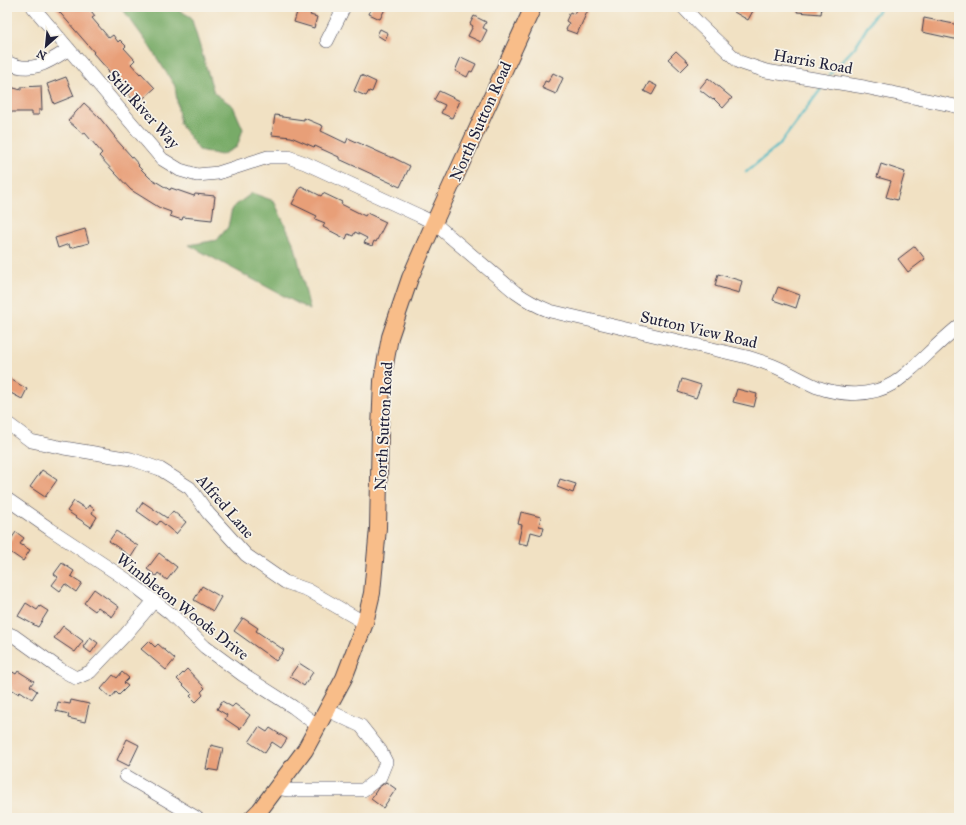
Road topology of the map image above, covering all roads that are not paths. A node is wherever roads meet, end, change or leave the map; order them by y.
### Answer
1 (33, 7) edge
2 (344, 7) edge
3 (533, 7) edge
4 (683, 7) edge
5 (327, 41) dead end
6 (69, 49) junction
7 (7, 62) edge
8 (959, 107) edge
9 (434, 223) junction
10 (959, 326) edge
11 (7, 423) edge
12 (7, 499) edge
13 (154, 602) junction
14 (365, 623) junction
15 (7, 633) edge
16 (327, 710) junction
17 (318, 726) junction
18 (126, 776) dead end
19 (276, 788) junction
20 (197, 818) edge
21 (252, 818) edge

1 - 6 street, Still River Way
2 - 5 street
3 - 9 main road, North Sutton Road
4 - 8 street, Harris Road
6 - 7 street
6 - 9 street, Still River Way
9 - 10 street, Sutton View Road
9 - 14 main road, North Sutton Road
11 - 14 street, Alfred Lane
12 - 13 street, Wimbleton Woods Drive
13 - 15 street
13 - 17 street, Wimbleton Woods Drive
14 - 16 main road, North Sutton Road
16 - 17 main road, North Sutton Road
16 - 19 street
17 - 19 main road, North Sutton Road
18 - 20 street
19 - 21 main road, North Sutton Road

